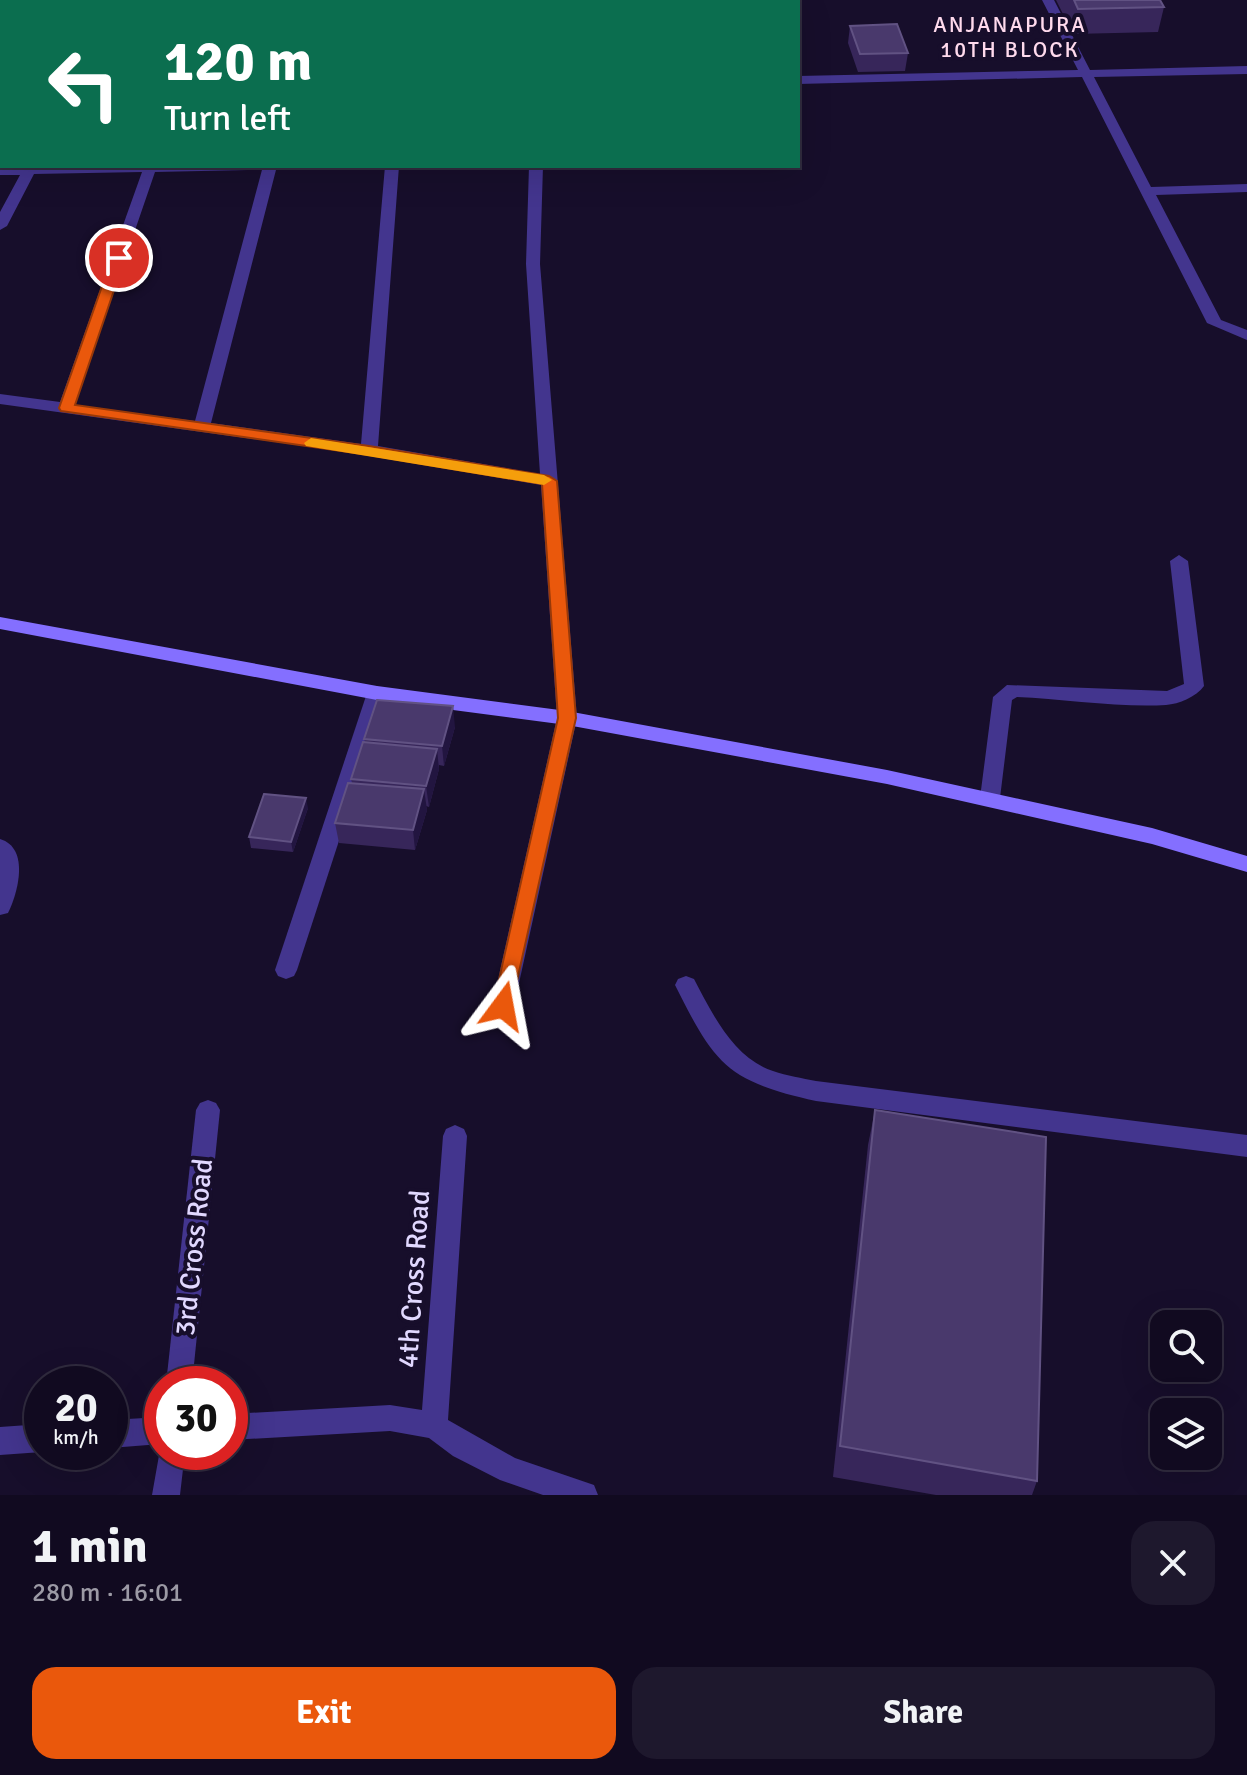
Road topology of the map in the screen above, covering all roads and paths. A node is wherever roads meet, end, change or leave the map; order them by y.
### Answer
1 (0, 0) edge
2 (16, 0) edge
3 (1048, 0) edge
4 (1247, 70) edge
5 (1084, 73) junction
6 (800, 80) edge
7 (150, 168) edge
8 (269, 168) edge
9 (392, 168) edge
10 (536, 168) edge
11 (29, 170) junction
12 (0, 171) edge
13 (1247, 188) edge
14 (1147, 191) junction
15 (0, 226) edge
16 (1247, 335) edge
17 (0, 399) edge
18 (66, 408) junction
19 (201, 428) junction
20 (369, 450) junction
21 (549, 481) junction
22 (1179, 561) dead end
23 (0, 623) edge
24 (377, 693) junction
25 (567, 718) junction
26 (990, 798) junction
27 (0, 847) edge
28 (1247, 864) edge
29 (0, 907) edge
30 (286, 970) dead end
31 (686, 985) dead end
32 (503, 1006) dead end
33 (208, 1110) dead end
34 (455, 1136) dead end
35 (1247, 1146) edge
36 (181, 1366) edge
37 (248, 1426) edge
38 (434, 1426) junction
39 (24, 1439) edge
40 (0, 1441) edge
41 (169, 1470) edge
42 (575, 1494) edge
43 (166, 1495) edge

1 - 2 street
3 - 5 street
4 - 5 street
5 - 6 street
5 - 14 street
7 - 11 street
7 - 18 street
8 - 19 street
9 - 20 street
10 - 21 street
11 - 12 street
11 - 15 street
13 - 14 street
14 - 16 street
17 - 18 street
18 - 19 street
19 - 20 street
20 - 21 street
21 - 25 street
22 - 26 street
23 - 24 street
24 - 25 street
24 - 30 street
25 - 26 street
25 - 32 street
26 - 28 street
27 - 29 street
31 - 35 street
33 - 36 street, 3rd Cross Road
34 - 38 street, 4th Cross Road
37 - 38 street
38 - 42 street
39 - 40 street
41 - 43 street

